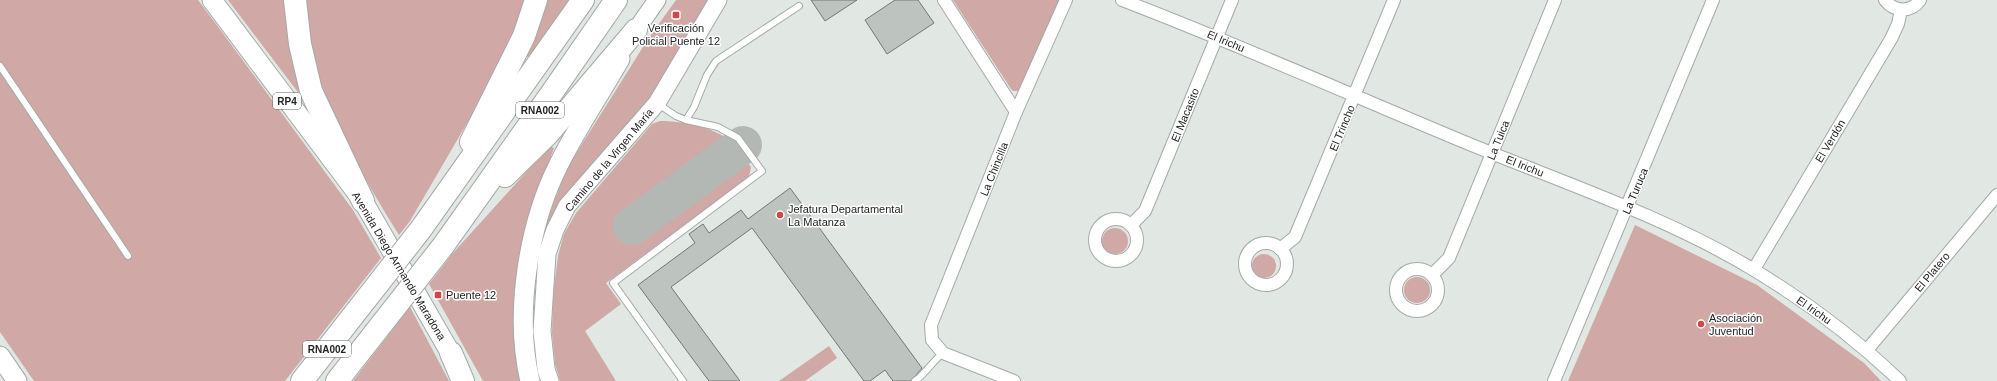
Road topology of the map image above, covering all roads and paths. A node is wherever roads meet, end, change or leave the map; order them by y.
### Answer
1 (212, 0) edge
2 (295, 0) edge
3 (536, 0) edge
4 (582, 0) edge
5 (616, 0) edge
6 (657, 0) edge
7 (718, 0) edge
8 (944, 0) edge
9 (1066, 0) edge
10 (1122, 0) edge
11 (1232, 0) edge
12 (1394, 0) edge
13 (1555, 0) edge
14 (1713, 0) edge
15 (1885, 0) edge
16 (1920, 0) edge
17 (799, 6) dead end
18 (1901, 10) junction
19 (636, 30) junction
20 (1217, 37) junction
21 (0, 66) edge
22 (1355, 96) junction
23 (657, 103) junction
24 (1016, 112) junction
25 (686, 120) junction
26 (1493, 153) junction
27 (453, 184) junction
28 (1997, 195) edge
29 (363, 201) junction
30 (1628, 207) junction
31 (463, 218) junction
32 (1130, 225) dead end
33 (1280, 249) dead end
34 (128, 256) dead end
35 (1754, 270) junction
36 (1432, 275) dead end
37 (1867, 350) junction
38 (451, 353) junction
39 (943, 353) junction
40 (0, 356) edge
41 (17, 381) edge
42 (302, 381) edge
43 (337, 381) edge
44 (463, 381) edge
45 (467, 381) edge
46 (530, 381) edge
47 (550, 381) edge
48 (683, 381) edge
49 (915, 381) edge
50 (1014, 381) edge
51 (1554, 381) edge
52 (1900, 381) edge

1 - 29 main road, Avenida Diego Armando Maradona / RP4
2 - 29 highway
3 - 27 highway
4 - 27 highway, RNA002
5 - 31 highway, RNA002
6 - 19 street
7 - 23 street, Camino de la Virgen María
8 - 24 street
9 - 24 street, La Chincilla
10 - 20 street, El Irichu
11 - 20 street, El Macasito
12 - 22 street, El Trincho
13 - 26 street, La Tuica
14 - 30 street, La Turuca
15 - 18 street
16 - 18 street
17 - 25 lane
18 - 35 street, El Verdón
19 - 31 highway
19 - 46 main road
20 - 22 street, El Irichu
20 - 32 street, El Macasito
21 - 34 lane
22 - 26 street, El Irichu
22 - 33 street, El Trincho
23 - 25 lane
23 - 47 street, Camino de la Virgen María
24 - 39 street, La Chincilla
25 - 48 lane
26 - 30 street, El Irichu
26 - 36 street, La Tuica
27 - 42 highway, RNA002, bridge
28 - 37 street, El Platero
29 - 38 main road, Avenida Diego Armando Maradona / RP4
30 - 35 street, El Irichu
30 - 51 street, La Turuca
31 - 43 highway, RNA002, bridge
35 - 37 street, El Irichu
37 - 52 street, El Irichu
38 - 44 highway
38 - 45 main road, Avenida Diego Armando Maradona / RP4
39 - 49 lane
39 - 50 street
40 - 41 main road

